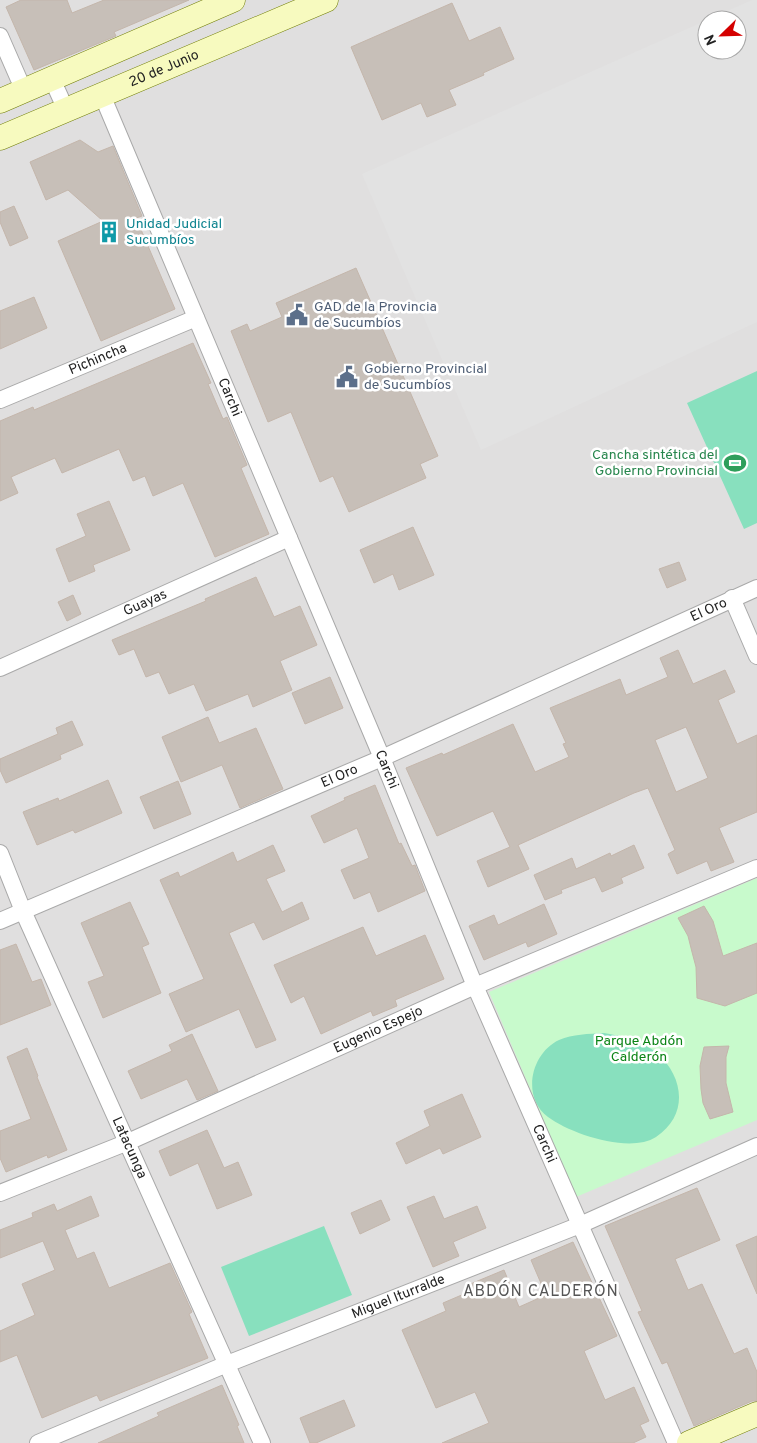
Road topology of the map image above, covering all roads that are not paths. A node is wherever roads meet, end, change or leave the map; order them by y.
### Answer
1 (233, 0) edge
2 (326, 0) edge
3 (0, 36) edge
4 (52, 78) junction
5 (24, 91) junction
6 (102, 95) junction
7 (0, 101) edge
8 (66, 110) junction
9 (0, 138) edge
10 (196, 318) junction
11 (0, 400) edge
12 (289, 538) junction
13 (757, 588) edge
14 (732, 598) junction
15 (757, 656) edge
16 (0, 668) edge
17 (382, 758) junction
18 (0, 853) edge
19 (757, 868) edge
20 (23, 911) junction
21 (0, 921) edge
22 (476, 986) junction
23 (128, 1142) junction
24 (757, 1146) edge
25 (0, 1193) edge
26 (580, 1225) junction
27 (227, 1364) junction
28 (757, 1414) edge
29 (38, 1443) edge
30 (262, 1443) edge
31 (676, 1443) edge
32 (689, 1443) edge

1 - 4 street
2 - 6 street, 20 de Junio
3 - 5 street
4 - 5 street
4 - 8 street
5 - 7 street
6 - 8 street, 20 de Junio
6 - 10 street, Carchi
8 - 9 street, 20 de Junio
10 - 11 street, Pichincha
10 - 12 street, Carchi
12 - 16 street, Guayas
12 - 17 street, Carchi
13 - 14 street, El Oro
14 - 15 street
14 - 17 street, El Oro
17 - 20 street, El Oro
17 - 22 street, Carchi
18 - 20 street, Latacunga
19 - 22 street, Eugenio Espejo
20 - 21 street, El Oro
20 - 23 street, Latacunga
22 - 23 street, Eugenio Espejo
22 - 26 street, Carchi
23 - 25 street, Eugenio Espejo
23 - 27 street, Latacunga
24 - 26 street, Miguel Iturralde
26 - 27 street, Miguel Iturralde
26 - 31 street, Carchi
27 - 29 street, Miguel Iturralde
27 - 30 street, Latacunga
28 - 32 street

